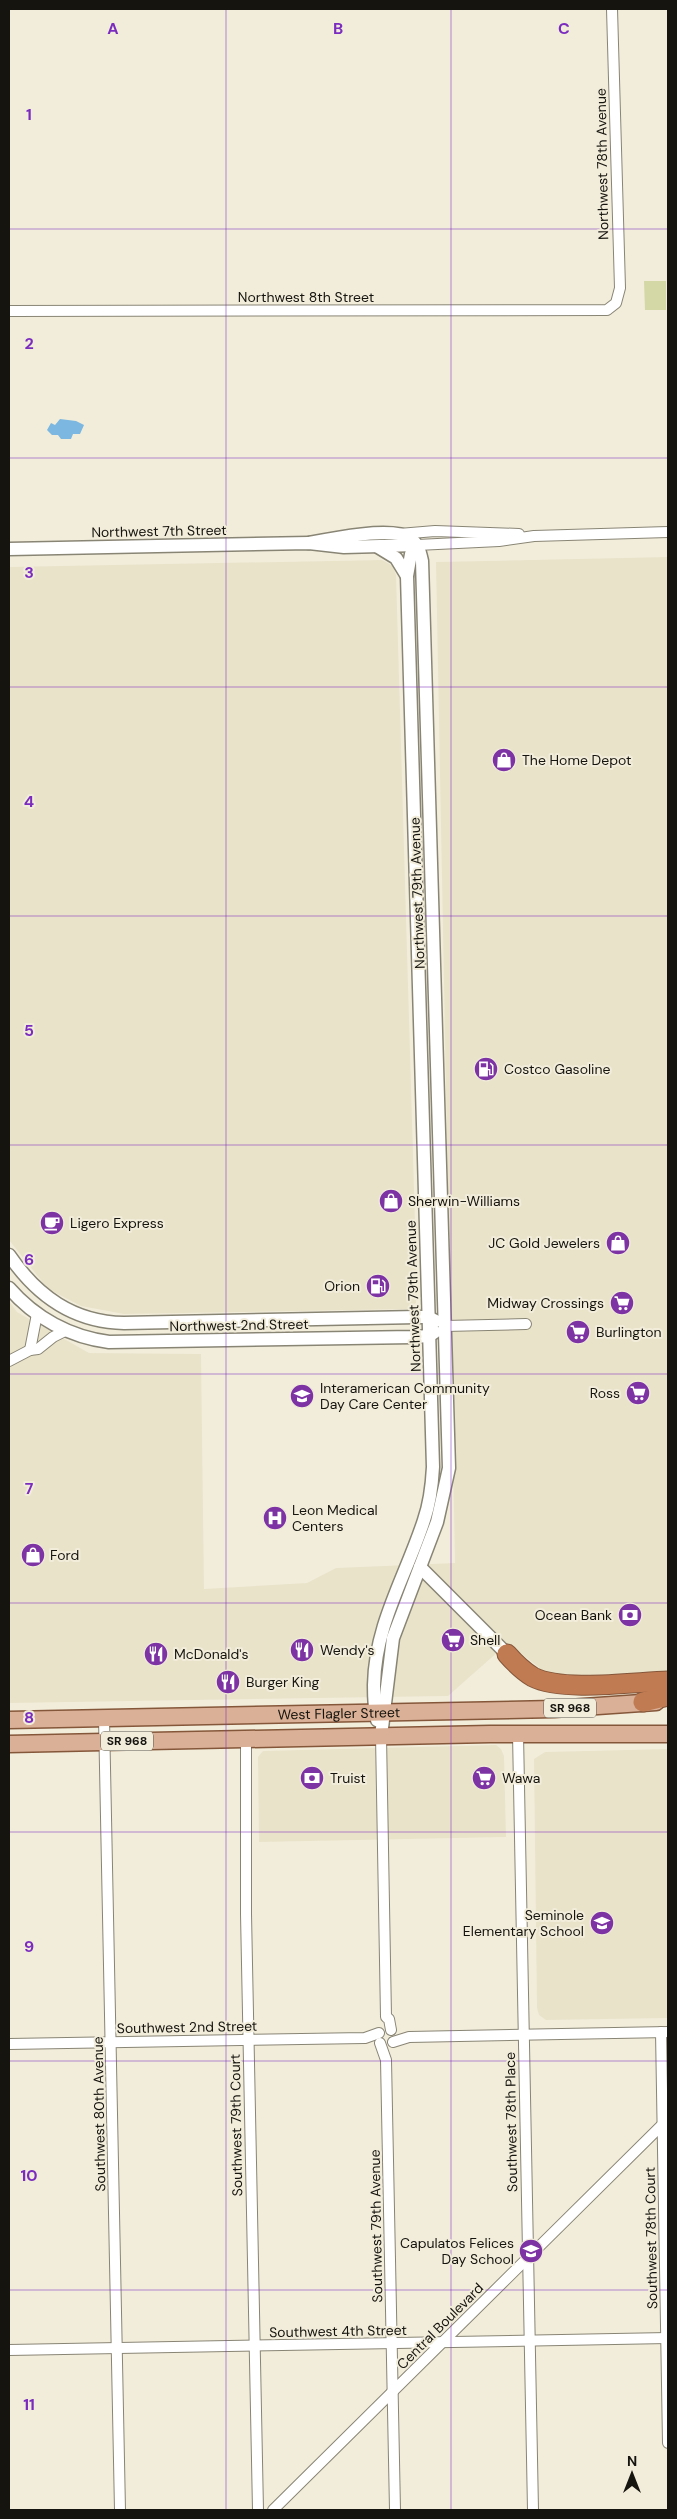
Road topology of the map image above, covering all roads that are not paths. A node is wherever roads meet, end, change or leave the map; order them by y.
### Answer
1 (612, 9) edge
2 (9, 311) edge
3 (604, 311) joint
4 (668, 532) edge
5 (398, 534) junction
6 (534, 536) junction
7 (377, 540) junction
8 (309, 543) junction
9 (417, 545) junction
10 (9, 549) edge
11 (407, 576) junction
12 (418, 965) junction
13 (434, 967) junction
14 (9, 1255) edge
15 (9, 1288) edge
16 (37, 1314) junction
17 (428, 1317) junction
18 (526, 1324) dead end
19 (445, 1326) junction
20 (67, 1330) junction
21 (429, 1336) junction
22 (30, 1350) junction
23 (9, 1361) edge
24 (420, 1567) junction
25 (399, 1582) junction
26 (413, 1584) junction
27 (507, 1654) joint
28 (668, 1681) edge
29 (668, 1696) edge
30 (668, 1701) edge
31 (643, 1702) junction
32 (380, 1712) junction
33 (104, 1718) junction
34 (9, 1720) edge
35 (518, 1734) junction
36 (668, 1734) edge
37 (381, 1736) junction
38 (246, 1739) junction
39 (105, 1741) junction
40 (9, 1744) edge
41 (665, 2032) edge
42 (524, 2034) junction
43 (386, 2037) junction
44 (249, 2040) junction
45 (111, 2042) junction
46 (9, 2044) edge
47 (666, 2122) edge
48 (527, 2258) junction
49 (667, 2338) edge
50 (529, 2342) junction
51 (392, 2343) junction
52 (444, 2343) junction
53 (254, 2346) junction
54 (117, 2348) junction
55 (9, 2350) edge
56 (393, 2392) junction
57 (668, 2443) edge
58 (120, 2510) edge
59 (258, 2510) edge
60 (273, 2510) edge
61 (395, 2510) edge
62 (533, 2510) edge

1 - 3 street, Northwest 78th Avenue
2 - 3 street, Northwest 8th Street
4 - 6 street, Northwest 7th Street
5 - 6 street, Northwest 7th Street
5 - 7 street, Northwest 7th Street
5 - 9 street
6 - 9 street, Northwest 7th Street
7 - 8 street, Northwest 7th Street
7 - 8 street, Northwest 7th Street
7 - 9 street, Northwest 7th Street
7 - 11 street
8 - 10 street, Northwest 7th Street
9 - 11 street, Northwest 79th Avenue
9 - 13 street, Northwest 79th Avenue
11 - 12 street, Northwest 79th Avenue
12 - 13 street
12 - 17 street, Northwest 79th Avenue
13 - 19 street, Northwest 79th Avenue
14 - 17 street, Northwest 2nd Street
15 - 16 street, Northwest 2nd Street
16 - 20 street, Northwest 2nd Street
16 - 22 street
17 - 19 street, Northwest 2nd Street
17 - 21 street, Northwest 79th Avenue
18 - 19 street, Northwest 2nd Street
19 - 21 street
19 - 24 street, Northwest 79th Avenue
20 - 21 street, Northwest 2nd Street
20 - 22 street
21 - 25 street, Northwest 79th Avenue
22 - 23 street
24 - 26 street, Northwest 79th Avenue
24 - 27 street
25 - 26 street
25 - 32 street, Northwest 79th Avenue
26 - 32 street, Northwest 79th Avenue
27 - 28 highway
29 - 31 highway
30 - 31 main road, West Flagler Street / SR 968
31 - 32 main road, West Flagler Street / SR 968
32 - 33 main road, West Flagler Street / SR 968
32 - 37 street, Northwest 79th Avenue
33 - 34 main road, West Flagler Street / SR 968
33 - 39 street, Southwest 80th Avenue
35 - 36 main road, West Flagler Street / SR 968
35 - 37 main road, West Flagler Street / SR 968
35 - 42 street, Southwest 78th Place
37 - 38 main road, West Flagler Street / SR 968
37 - 43 street, Southwest 79th Avenue
38 - 39 main road, West Flagler Street / SR 968
38 - 44 street, Southwest 79th Court
39 - 40 main road, West Flagler Street / SR 968
39 - 45 street, Southwest 80th Avenue
41 - 42 street, Southwest 2nd Street
41 - 47 street, Southwest 78th Court
42 - 43 street, Southwest 2nd Street
42 - 48 street, Southwest 78th Place
43 - 44 street, Southwest 2nd Street
43 - 51 street, Southwest 79th Avenue
44 - 45 street, Southwest 2nd Street
44 - 53 street, Southwest 79th Court
45 - 46 street, Southwest 2nd Street
45 - 54 street, Southwest 80th Avenue
47 - 48 street, Central Boulevard
47 - 49 street, Southwest 78th Court
48 - 50 street, Southwest 78th Place
48 - 52 street, Central Boulevard
49 - 50 street, Southwest 4th Street
49 - 57 street, Southwest 78th Court
50 - 52 street, Southwest 4th Street
50 - 62 street, Southwest 78th Place
51 - 52 street, Southwest 4th Street
51 - 53 street, Southwest 4th Street
51 - 56 street, Southwest 79th Avenue
52 - 56 street, Central Boulevard
53 - 54 street, Southwest 4th Street
53 - 59 street, Southwest 79th Court
54 - 55 street, Southwest 4th Street
54 - 58 street, Southwest 80th Avenue
56 - 60 street, Central Boulevard
56 - 61 street, Southwest 79th Avenue

